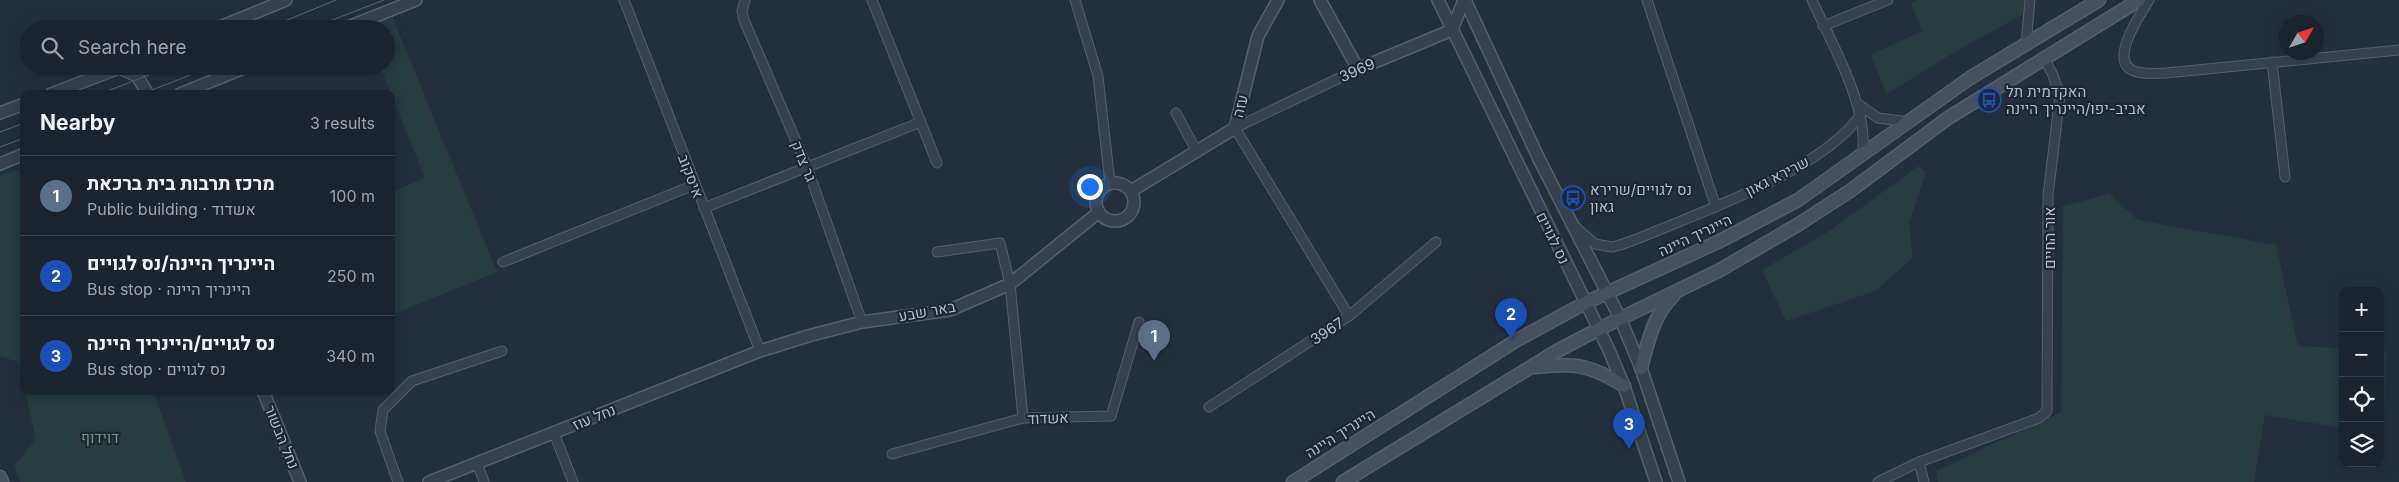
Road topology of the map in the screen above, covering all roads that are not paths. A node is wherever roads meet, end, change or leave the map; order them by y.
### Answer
1 (286, 0) edge
2 (416, 0) edge
3 (624, 0) edge
4 (872, 0) edge
5 (1075, 0) edge
6 (1278, 0) edge
7 (1320, 0) edge
8 (1438, 0) edge
9 (1464, 0) edge
10 (1648, 0) edge
11 (1812, 0) edge
12 (1888, 0) edge
13 (2030, 0) edge
14 (2099, 0) edge
15 (2139, 0) edge
16 (2149, 0) edge
17 (744, 1) edge
18 (237, 20) edge
19 (366, 20) edge
20 (1823, 26) junction
21 (1452, 30) junction
22 (2026, 44) junction
23 (2399, 50) edge
24 (2044, 58) junction
25 (2272, 62) junction
26 (1358, 69) junction
27 (101, 75) edge
28 (135, 75) edge
29 (227, 75) edge
30 (62, 90) edge
31 (146, 90) edge
32 (190, 90) edge
33 (1858, 103) junction
34 (20, 106) edge
35 (0, 113) edge
36 (1176, 113) dead end
37 (1861, 114) junction
38 (921, 122) junction
39 (1909, 122) junction
40 (1235, 128) junction
41 (1196, 150) junction
42 (20, 156) edge
43 (1862, 156) junction
44 (937, 163) dead end
45 (0, 164) edge
46 (807, 167) junction
47 (2285, 178) dead end
48 (1110, 183) junction
49 (694, 185) junction
50 (1132, 191) junction
51 (1716, 207) junction
52 (704, 208) junction
53 (1099, 212) junction
54 (1574, 224) junction
55 (1436, 242) dead end
56 (937, 252) dead end
57 (503, 262) dead end
58 (1010, 284) junction
59 (1678, 291) junction
60 (1608, 292) junction
61 (1585, 303) junction
62 (1350, 316) junction
63 (1620, 318) junction
64 (862, 322) junction
65 (1139, 322) dead end
66 (1598, 328) junction
67 (502, 351) dead end
68 (760, 351) junction
69 (1529, 367) junction
70 (1641, 368) junction
71 (1624, 386) junction
72 (266, 395) edge
73 (1209, 407) dead end
74 (1023, 418) junction
75 (554, 433) junction
76 (892, 454) dead end
77 (1919, 462) junction
78 (477, 463) junction
79 (0, 477) edge
80 (2, 482) edge
81 (300, 482) edge
82 (398, 482) edge
83 (429, 482) edge
84 (484, 482) edge
85 (573, 482) edge
86 (1294, 482) edge
87 (1344, 482) edge
88 (1656, 482) edge
89 (1679, 482) edge
90 (1878, 482) edge
91 (1924, 482) edge

1 - 18 street
2 - 19 street
3 - 49 street, איסקוב
4 - 38 street
5 - 48 street
6 - 40 street, עזה
7 - 26 street
8 - 21 street, נס לגויים
9 - 21 street
9 - 54 street, נס לגויים
10 - 51 street
11 - 20 street
12 - 20 street
13 - 22 street
14 - 22 main road, היינריך היינה
15 - 24 main road
16 - 25 street
17 - 46 street, גר צדק
20 - 33 street
21 - 26 street, 3969
21 - 61 street, נס לגויים
22 - 39 main road, היינריך היינה
23 - 25 street
24 - 59 main road
24 - 77 street, אור החיים
25 - 47 street
26 - 40 street, 3969
27 - 30 street
28 - 31 street
29 - 32 street
33 - 37 street
33 - 39 street
34 - 35 street
36 - 41 street
37 - 43 street
37 - 51 street, שרירא גאון
38 - 44 street
38 - 46 street
39 - 43 main road, היינריך היינה
40 - 41 street, עזה
40 - 62 street
41 - 50 street, עזה
42 - 45 street
43 - 60 main road, היינריך היינה
46 - 52 street
46 - 64 street, גר צדק
48 - 50 street
48 - 53 street
49 - 52 street, איסקוב
49 - 57 street
50 - 53 street
51 - 54 street, שרירא גאון
52 - 68 street, איסקוב
53 - 58 street, באר שבע
54 - 60 street, נס לגויים
55 - 62 street, 3967
56 - 58 street
58 - 64 street, באר שבע
58 - 74 street
59 - 63 main road
59 - 70 main road
60 - 61 main road, היינריך היינה
60 - 63 street, נס לגויים
61 - 66 street, נס לגויים
61 - 86 main road, היינריך היינה
62 - 73 street, 3967
63 - 66 main road
63 - 70 street, נס לגויים
64 - 68 street, באר שבע
65 - 74 street, אשדוד
66 - 69 main road
66 - 71 street, נס לגויים
67 - 82 street
68 - 75 street, נחל עוז
69 - 71 main road
69 - 87 main road
70 - 89 street, נס לגויים
71 - 88 street, נס לגויים
72 - 81 street, נחל הבשור
74 - 76 street, אשדוד
75 - 78 street, נחל עוז
75 - 85 street
77 - 90 street
77 - 91 street
78 - 83 street, נחל עוז
78 - 84 street
79 - 80 main road

